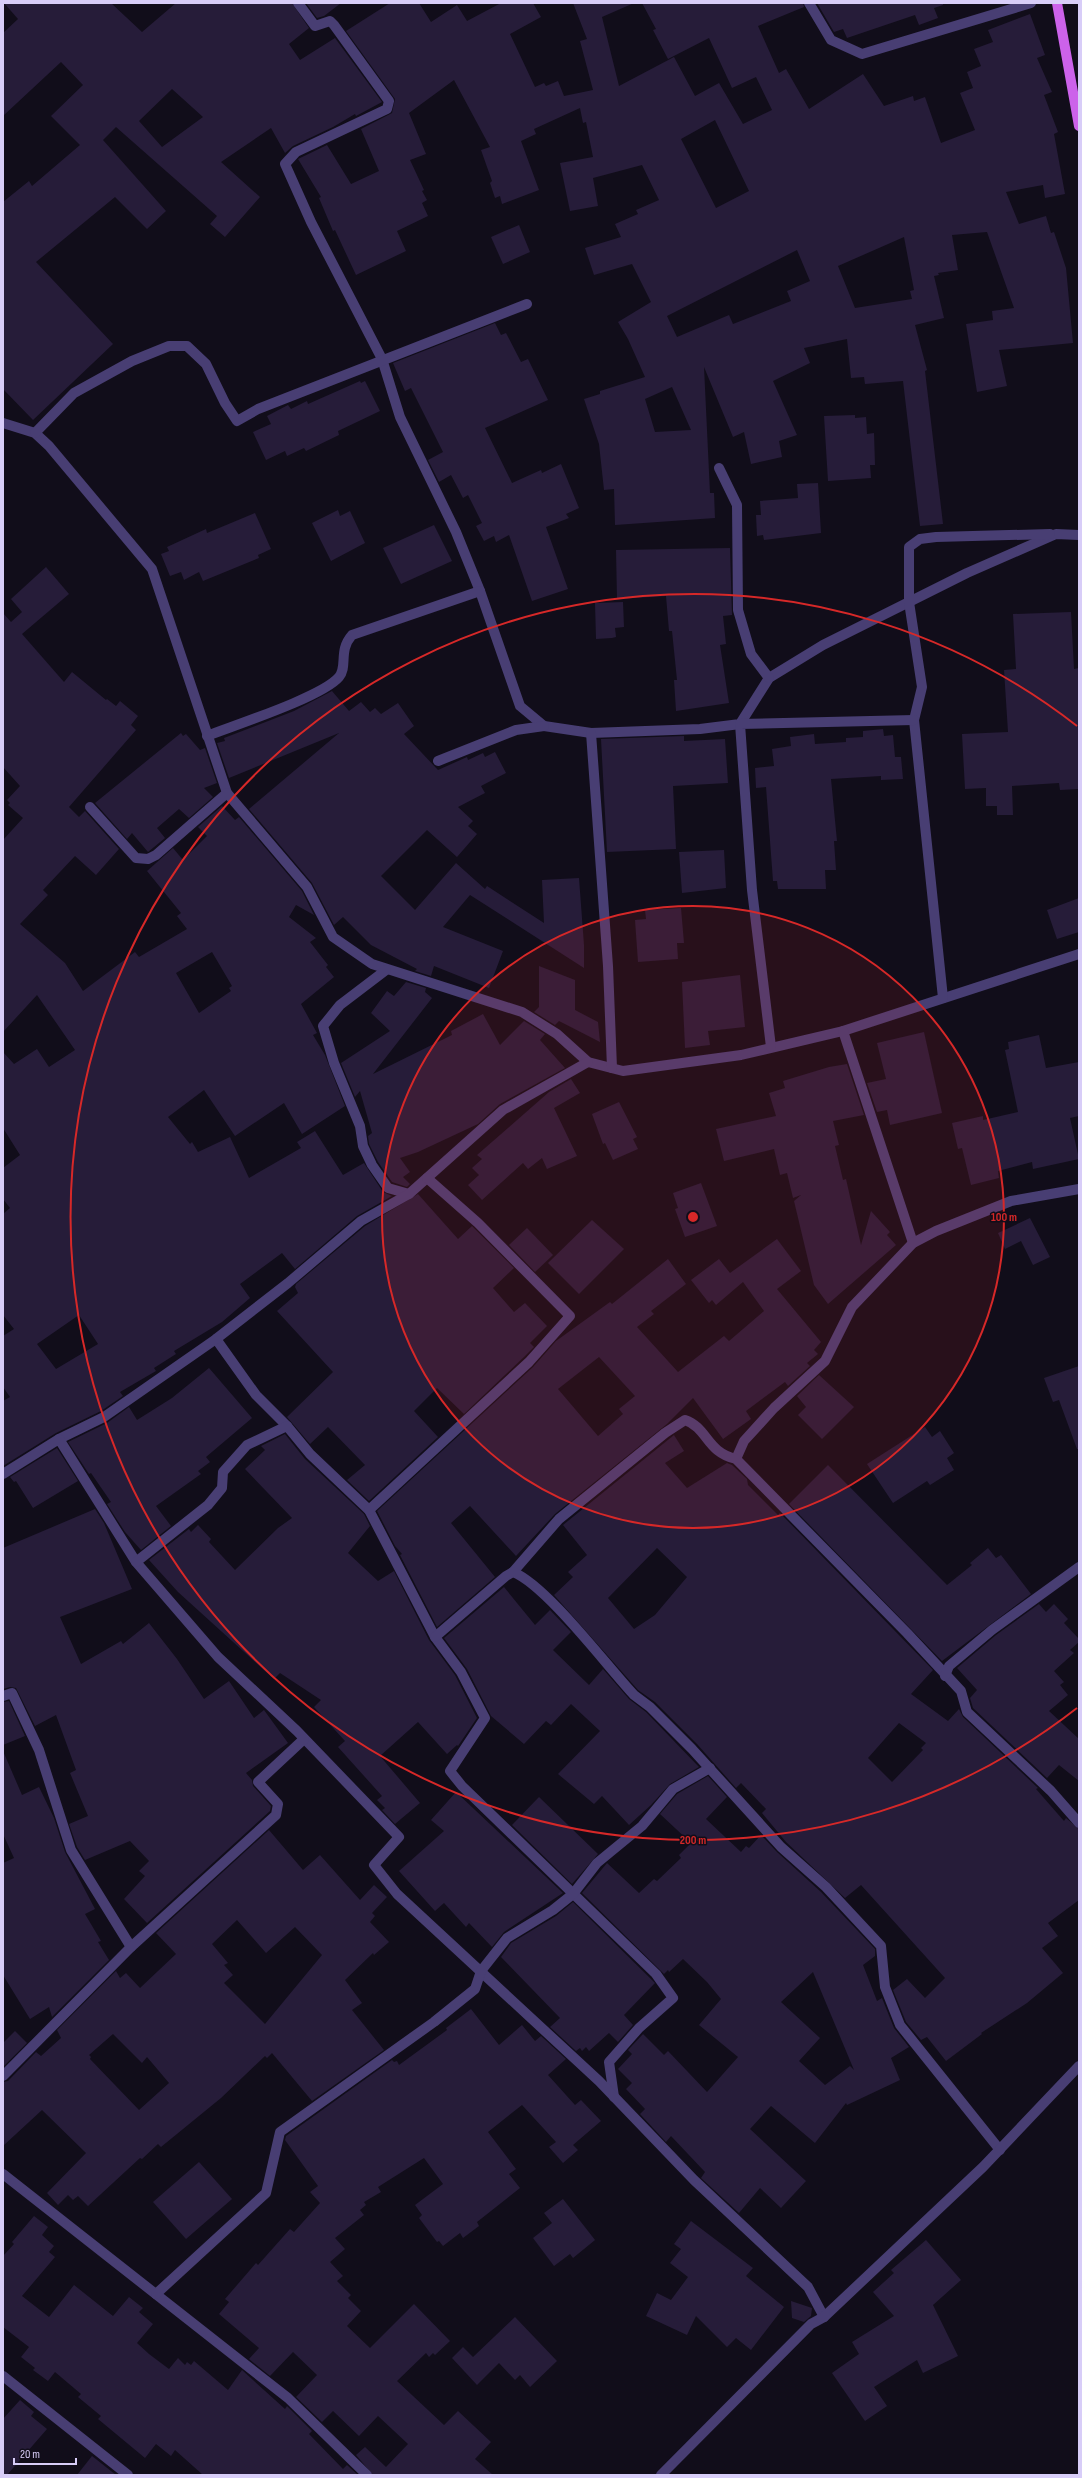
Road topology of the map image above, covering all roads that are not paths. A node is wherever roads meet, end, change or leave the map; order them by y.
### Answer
1 (298, 3) edge
2 (808, 3) edge
3 (1031, 3) edge
4 (1057, 3) edge
5 (1079, 126) edge
6 (527, 304) dead end
7 (382, 359) junction
8 (3, 423) edge
9 (35, 434) junction
10 (719, 468) dead end
11 (1056, 534) junction
12 (1079, 535) edge
13 (480, 591) junction
14 (909, 602) junction
15 (769, 678) junction
16 (914, 720) junction
17 (740, 724) junction
18 (544, 726) junction
19 (591, 733) junction
20 (207, 736) junction
21 (438, 761) dead end
22 (227, 793) junction
23 (90, 807) dead end
24 (1079, 954) edge
25 (386, 970) junction
26 (943, 998) junction
27 (843, 1032) junction
28 (771, 1047) junction
29 (588, 1062) junction
30 (612, 1068) junction
31 (428, 1178) junction
32 (1079, 1189) edge
33 (409, 1194) junction
34 (913, 1243) junction
35 (216, 1339) junction
36 (287, 1426) junction
37 (59, 1439) junction
38 (736, 1459) junction
39 (3, 1474) edge
40 (369, 1510) junction
41 (136, 1562) junction
42 (1079, 1567) edge
43 (513, 1572) junction
44 (435, 1637) junction
45 (945, 1676) junction
46 (3, 1696) edge
47 (304, 1739) junction
48 (710, 1768) junction
49 (1079, 1823) edge
50 (573, 1894) junction
51 (130, 1947) junction
52 (481, 1971) junction
53 (1079, 2066) edge
54 (3, 2076) edge
55 (614, 2098) junction
56 (1000, 2150) junction
57 (3, 2174) edge
58 (156, 2294) junction
59 (824, 2317) junction
60 (3, 2376) edge
61 (128, 2475) edge
62 (367, 2475) edge
63 (661, 2475) edge

1 - 7 street
2 - 3 street
4 - 5 main road
6 - 7 street
7 - 9 street
7 - 13 street
8 - 9 street
9 - 20 street
10 - 15 street
11 - 12 street
11 - 14 street
11 - 14 street
13 - 18 street
13 - 20 street
14 - 15 street
14 - 16 street
15 - 17 street
16 - 17 street
16 - 26 street
17 - 19 street
17 - 28 street
18 - 19 street
18 - 21 street
19 - 30 street
20 - 22 street
22 - 23 street
22 - 25 street
24 - 26 street
25 - 29 street
25 - 33 street
26 - 27 street
27 - 28 street
27 - 34 street
28 - 30 street
29 - 30 street
29 - 31 street
31 - 33 street
31 - 40 street
32 - 34 street
33 - 35 street
34 - 38 street
35 - 36 street
35 - 37 street
36 - 40 street
36 - 41 street
37 - 39 street
37 - 41 street
38 - 43 street
38 - 45 street
40 - 44 street
41 - 47 street
42 - 45 street
43 - 44 street
43 - 48 street
44 - 50 street
45 - 49 street
46 - 51 street
47 - 51 street
47 - 52 street
48 - 50 street
48 - 56 street
50 - 52 street
50 - 55 street
51 - 54 street
52 - 55 street
52 - 58 street
53 - 56 street
55 - 59 street
56 - 59 street
57 - 58 street
58 - 62 street
59 - 63 street
60 - 61 street

